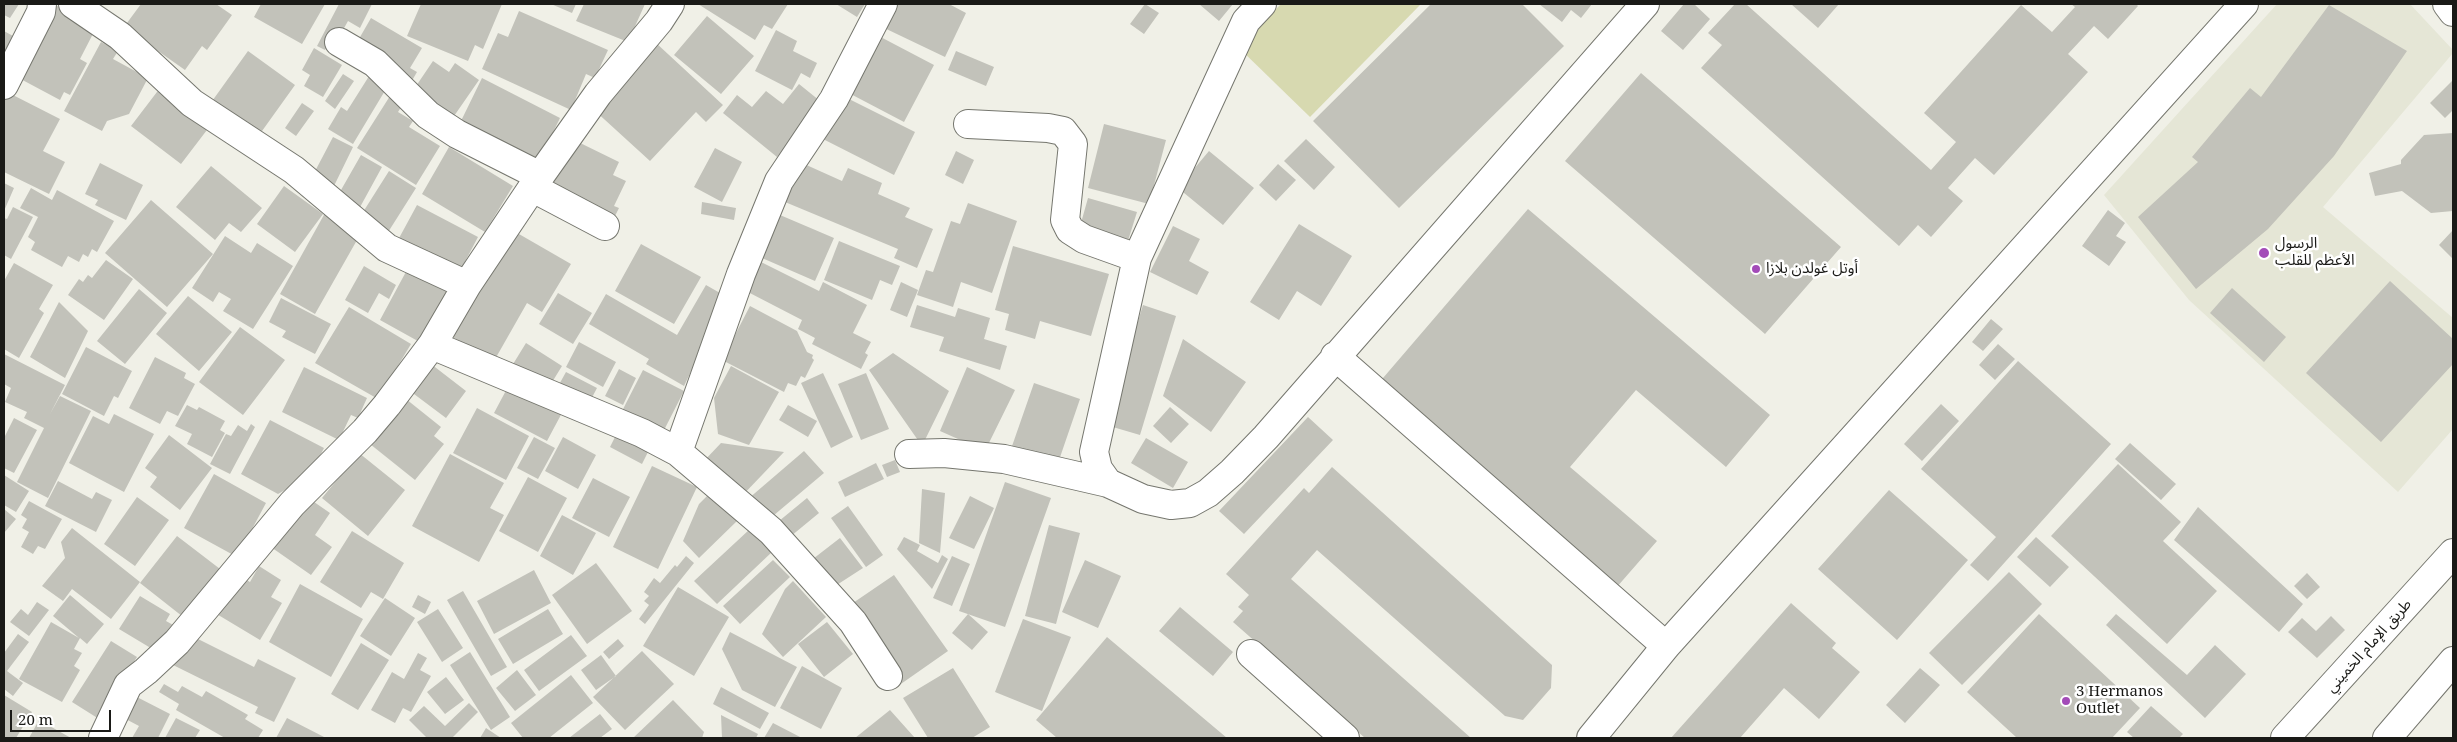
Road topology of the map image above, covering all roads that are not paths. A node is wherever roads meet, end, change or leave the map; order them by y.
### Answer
1 (42, 4) edge
2 (73, 4) edge
3 (670, 4) edge
4 (883, 4) edge
5 (1262, 4) edge
6 (1645, 4) edge
7 (2244, 4) edge
8 (2447, 4) edge
9 (2453, 12) edge
10 (339, 42) dead end
11 (4, 85) edge
12 (968, 124) dead end
13 (536, 182) junction
14 (606, 226) dead end
15 (1137, 258) junction
16 (467, 285) junction
17 (432, 345) junction
18 (1335, 356) junction
19 (678, 452) junction
20 (909, 454) dead end
21 (1108, 483) junction
22 (2453, 553) edge
23 (1666, 646) junction
24 (1251, 654) dead end
25 (2453, 661) edge
26 (888, 676) dead end
27 (103, 738) edge
28 (1345, 738) edge
29 (1591, 738) edge
30 (2284, 738) edge
31 (2388, 738) edge

1 - 11 main road
2 - 16 main road
3 - 13 main road
4 - 19 main road
5 - 15 main road
6 - 18 main road
7 - 23 main road
8 - 9 main road
10 - 13 main road
12 - 15 main road
13 - 14 main road
13 - 16 main road
15 - 21 main road
16 - 17 main road
17 - 19 main road
17 - 27 main road
18 - 21 main road
18 - 23 main road
19 - 26 main road
20 - 21 main road
22 - 30 main road, طريق الإمام الخميني
23 - 29 main road
24 - 28 main road
25 - 31 main road

